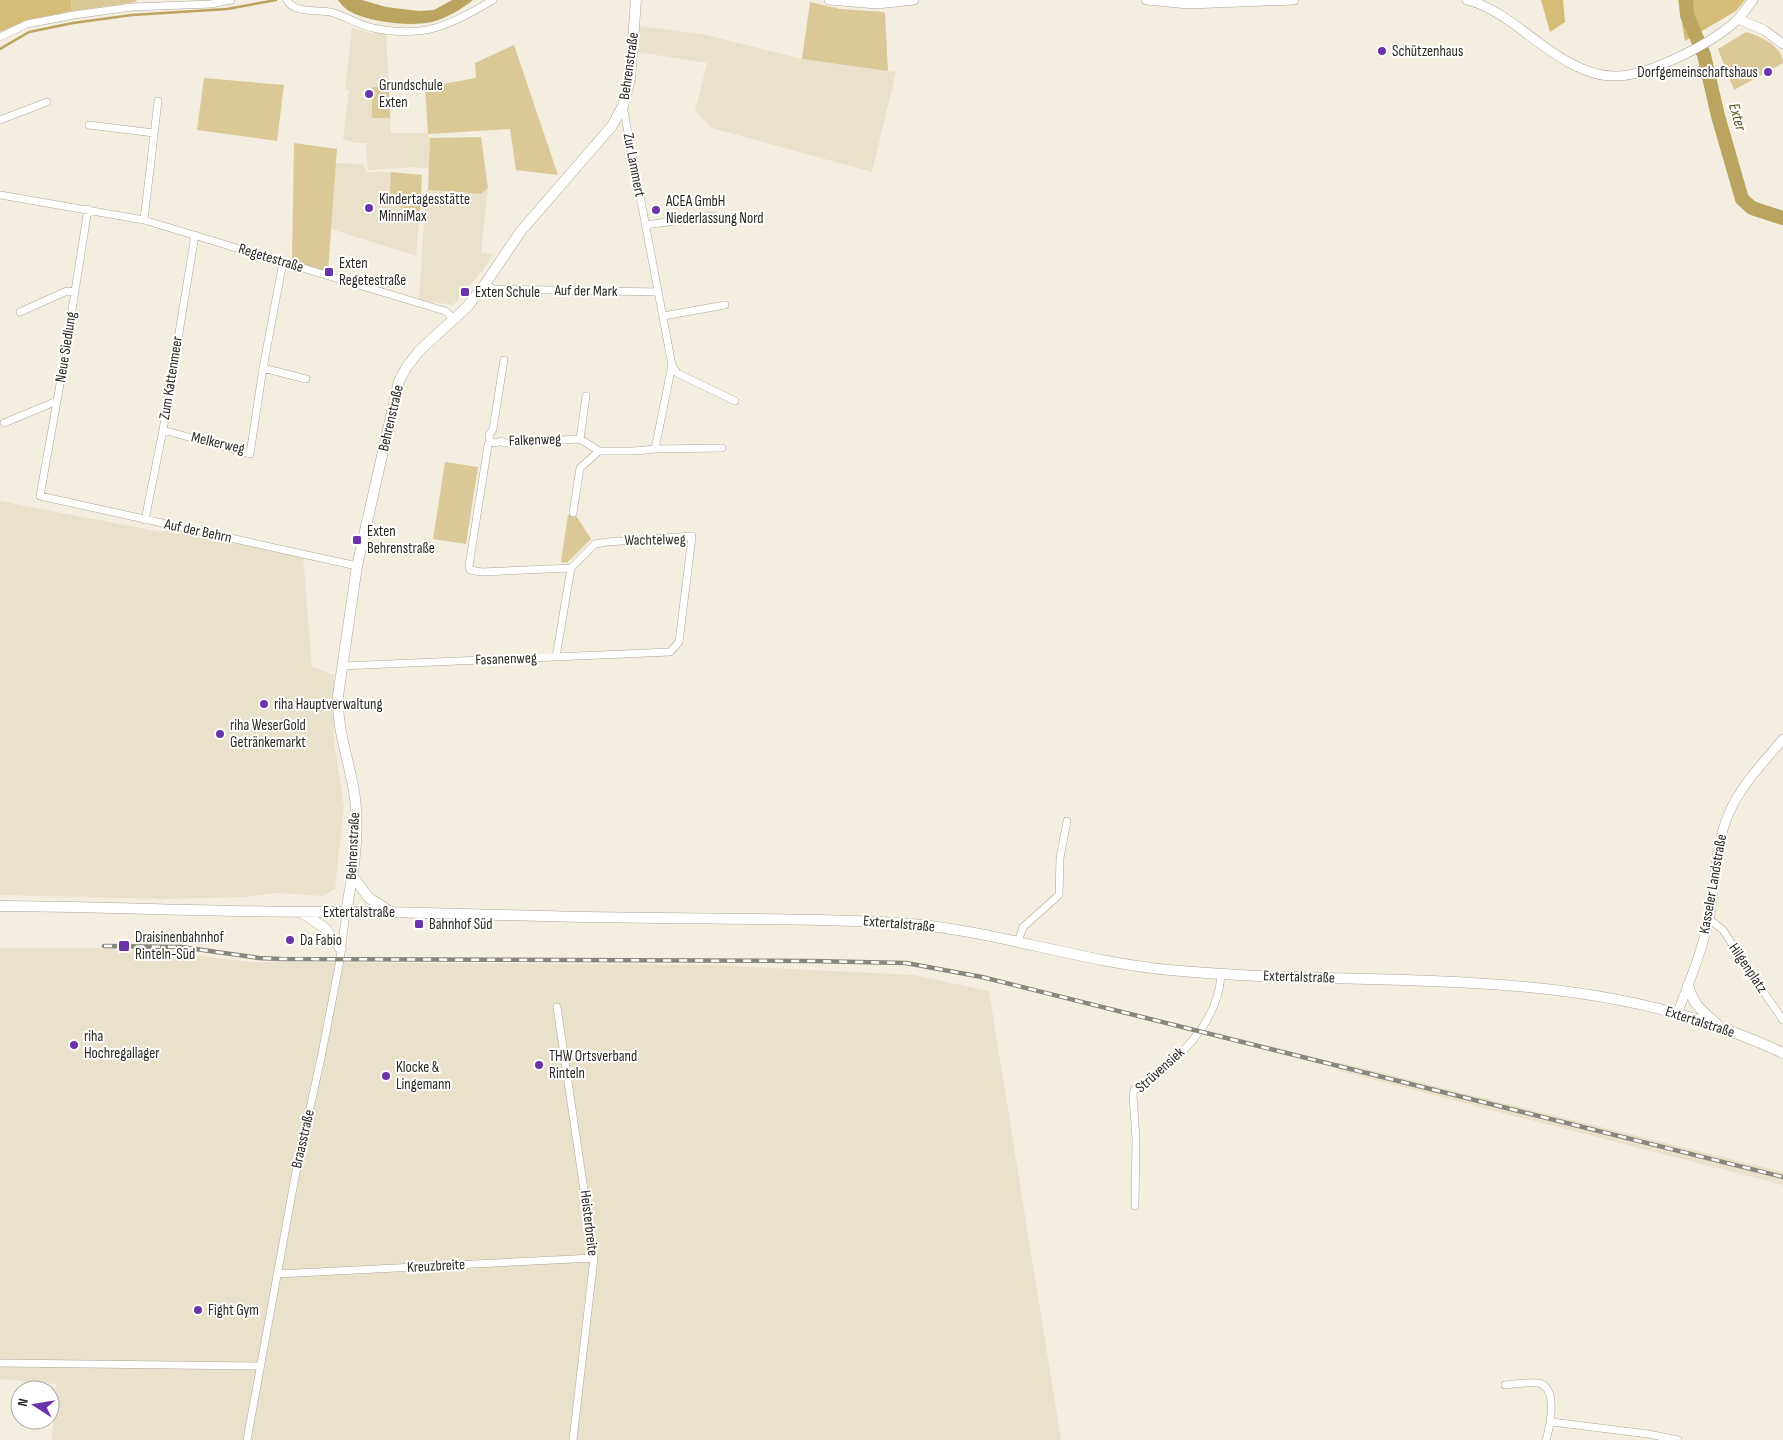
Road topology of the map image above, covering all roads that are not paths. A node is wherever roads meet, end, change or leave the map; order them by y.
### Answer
1 (231, 0) edge
2 (287, 0) edge
3 (493, 0) edge
4 (636, 0) edge
5 (829, 0) edge
6 (914, 0) edge
7 (1146, 0) edge
8 (1294, 0) edge
9 (1467, 0) edge
10 (1753, 0) edge
11 (1738, 19) junction
12 (0, 37) edge
13 (1783, 44) edge
14 (158, 101) dead end
15 (47, 102) dead end
16 (623, 106) junction
17 (0, 120) edge
18 (89, 125) dead end
19 (154, 133) junction
20 (0, 195) edge
21 (88, 209) junction
22 (712, 216) dead end
23 (144, 220) junction
24 (645, 225) junction
25 (195, 236) junction
26 (283, 262) junction
27 (485, 284) junction
28 (75, 292) junction
29 (658, 292) junction
30 (725, 305) dead end
31 (20, 312) dead end
32 (664, 316) junction
33 (453, 318) junction
34 (504, 360) dead end
35 (672, 365) junction
36 (263, 368) junction
37 (306, 379) dead end
38 (586, 396) dead end
39 (57, 401) junction
40 (735, 401) dead end
41 (4, 423) dead end
42 (162, 430) junction
43 (580, 439) junction
44 (490, 442) junction
45 (655, 448) junction
46 (722, 448) dead end
47 (599, 451) junction
48 (40, 496) joint
49 (573, 512) dead end
50 (145, 520) junction
51 (357, 566) junction
52 (571, 568) junction
53 (670, 652) joint
54 (556, 657) junction
55 (342, 666) junction
56 (1783, 739) edge
57 (1067, 821) dead end
58 (353, 877) junction
59 (0, 906) edge
60 (300, 912) junction
61 (346, 912) junction
62 (392, 912) junction
63 (1709, 919) junction
64 (1018, 942) junction
65 (341, 949) junction
66 (1221, 974) junction
67 (1688, 985) junction
68 (557, 1007) dead end
69 (1678, 1014) junction
70 (1783, 1020) edge
71 (1722, 1028) junction
72 (1783, 1053) edge
73 (1135, 1206) dead end
74 (594, 1258) junction
75 (277, 1274) junction
76 (0, 1363) edge
77 (260, 1366) junction
78 (1505, 1385) dead end
79 (1552, 1422) junction
80 (246, 1440) edge
81 (573, 1440) edge
82 (1546, 1440) edge
83 (1678, 1440) edge

1 - 12 street
2 - 3 street
4 - 16 main road, Behrenstraße
5 - 6 street
7 - 8 street
9 - 11 street
10 - 11 street
11 - 13 street
14 - 19 street
15 - 17 street
16 - 24 street, Zur Lammert
16 - 27 main road, Behrenstraße
18 - 19 street
19 - 23 street
20 - 21 street, Regetestraße
21 - 23 street, Regetestraße
21 - 28 street, Neue Siedlung
22 - 24 street
23 - 25 street, Regetestraße
24 - 29 street, Zur Lammert
25 - 26 street, Regetestraße
25 - 42 street, Zum Kattenmeer
26 - 33 street, Regetestraße
26 - 36 street, Melkerweg
27 - 29 street, Auf der Mark
27 - 33 main road, Behrenstraße
28 - 31 street, Neue Siedlung
28 - 39 street, Neue Siedlung
29 - 32 street, Zur Lammert
30 - 32 street
32 - 35 street, Zur Lammert
33 - 51 main road, Behrenstraße
34 - 44 street, Falkenweg
35 - 40 street
35 - 45 street
36 - 37 street
36 - 42 street, Melkerweg
38 - 43 street, Falkenweg
39 - 41 street, Neue Siedlung
39 - 48 street, Neue Siedlung
42 - 50 street, Zum Kattenmeer
43 - 44 street, Falkenweg
43 - 47 street, Falkenweg
44 - 52 street, Falkenweg
45 - 46 street
45 - 47 street
47 - 49 street
48 - 50 street, Auf der Behrn
50 - 51 street, Auf der Behrn
51 - 55 main road, Behrenstraße
52 - 53 street, Wachtelweg
52 - 54 street
53 - 54 street, Fasanenweg
54 - 55 street, Fasanenweg
55 - 58 main road, Behrenstraße
56 - 63 street, Kasseler Landstraße
57 - 64 street
58 - 61 main road, Behrenstraße
58 - 62 main road
59 - 60 main road, Extertalstraße
60 - 61 main road, Extertalstraße
60 - 65 main road
61 - 62 main road, Extertalstraße
61 - 65 street, Braasstraße
62 - 64 main road, Extertalstraße
63 - 67 street, Kasseler Landstraße
63 - 70 street, Hilgenplatz
64 - 66 main road, Extertalstraße
65 - 75 street, Braasstraße
66 - 69 main road, Extertalstraße
66 - 73 street, Strüvensiek
67 - 69 street, Kasseler Landstraße
67 - 71 main road
68 - 74 street, Heisterbreite
69 - 71 main road, Extertalstraße
71 - 72 main road, Extertalstraße
74 - 75 street, Kreuzbreite
74 - 81 street, Heisterbreite
75 - 77 street, Braasstraße
76 - 77 street
77 - 80 street, Braasstraße
78 - 79 street
79 - 82 street
79 - 83 street

